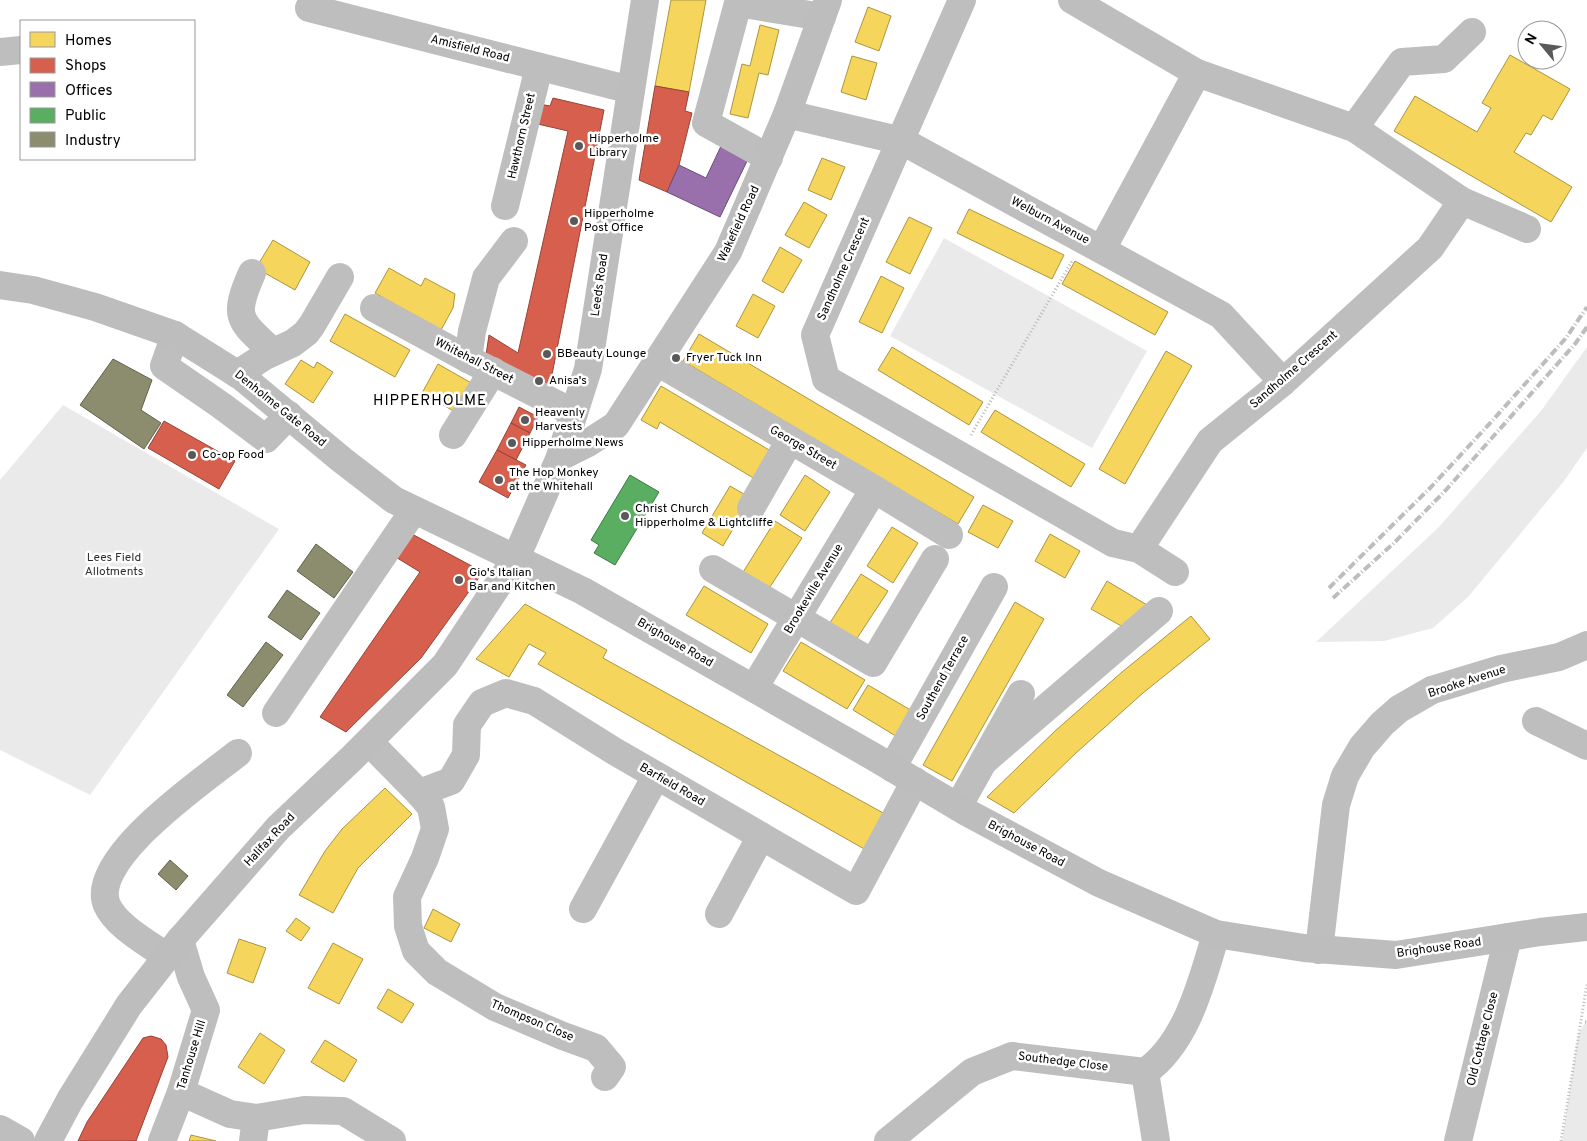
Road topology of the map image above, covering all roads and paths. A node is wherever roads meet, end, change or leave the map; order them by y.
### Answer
1 (645, 0) edge
2 (962, 0) edge
3 (1072, 0) edge
4 (309, 8) dead end
5 (825, 9) edge
6 (1472, 32) dead end
7 (20, 50) edge
8 (0, 52) edge
9 (539, 66) junction
10 (1197, 73) junction
11 (631, 90) junction
12 (787, 114) junction
13 (1354, 128) junction
14 (902, 141) junction
15 (769, 158) junction
16 (1462, 201) junction
17 (505, 206) dead end
18 (1527, 229) dead end
19 (514, 241) dead end
20 (1093, 244) junction
21 (252, 273) dead end
22 (340, 277) dead end
23 (0, 285) edge
24 (374, 308) dead end
25 (175, 335) junction
26 (273, 352) junction
27 (468, 359) junction
28 (657, 362) junction
29 (493, 372) junction
30 (237, 374) junction
31 (1283, 382) junction
32 (574, 413) junction
33 (289, 415) junction
34 (453, 435) dead end
35 (790, 440) junction
36 (959, 455) junction
37 (560, 457) junction
38 (874, 489) junction
39 (751, 508) dead end
40 (414, 510) junction
41 (949, 535) dead end
42 (1139, 549) junction
43 (516, 558) junction
44 (934, 559) dead end
45 (713, 569) dead end
46 (1175, 572) dead end
47 (994, 587) dead end
48 (1159, 612) dead end
49 (797, 617) junction
50 (1587, 645) edge
51 (754, 688) junction
52 (1021, 694) dead end
53 (276, 713) dead end
54 (1536, 721) dead end
55 (369, 742) junction
56 (1587, 746) edge
57 (238, 753) dead end
58 (984, 761) junction
59 (904, 774) junction
60 (656, 776) junction
61 (419, 793) junction
62 (958, 807) junction
63 (761, 836) junction
64 (583, 909) dead end
65 (719, 914) dead end
66 (1587, 928) edge
67 (1216, 934) junction
68 (1508, 937) junction
69 (173, 948) junction
70 (1319, 950) junction
71 (1587, 984) edge
72 (1145, 1072) junction
73 (605, 1077) dead end
74 (181, 1092) junction
75 (0, 1129) edge
76 (254, 1130) edge
77 (21, 1141) edge
78 (48, 1141) edge
79 (162, 1141) edge
80 (392, 1141) edge
81 (888, 1141) edge
82 (1156, 1141) edge
83 (1458, 1141) edge
84 (1561, 1141) edge

1 - 11 main road, Leeds Road
2 - 14 street, Sandholme Crescent
3 - 10 street
4 - 9 street, Amisfield Road
5 - 12 main road, Wakefield Road
5 - 15 street
6 - 13 street
7 - 8 street
9 - 11 street, Amisfield Road
9 - 17 street, Hawthorn Street
10 - 13 street
10 - 20 street
11 - 32 main road, Leeds Road
12 - 14 street, Welburn Avenue
12 - 15 main road, Wakefield Road
13 - 16 street
14 - 20 street, Welburn Avenue
14 - 36 street, Sandholme Crescent
15 - 28 main road, Wakefield Road
16 - 18 street
16 - 31 street, Sandholme Crescent
19 - 27 street
20 - 31 street, Welburn Avenue
20 - 36 path
21 - 26 street
22 - 26 street
23 - 25 main road, Denholme Gate Road
24 - 27 street, Whitehall Street
25 - 30 main road, Denholme Gate Road
25 - 33 street
26 - 30 street
27 - 29 street, Whitehall Street
28 - 35 street, George Street
28 - 37 main road, Wakefield Road
29 - 32 street, Whitehall Street
29 - 34 street
30 - 33 main road, Denholme Gate Road
31 - 42 street, Sandholme Crescent
32 - 37 main road, Leeds Road
33 - 40 main road, Denholme Gate Road
35 - 38 street, George Street
35 - 39 street
36 - 42 street, Sandholme Crescent
37 - 43 main road, Leeds Road
38 - 41 street, George Street
38 - 49 street, Brookeville Avenue
40 - 43 main road, Denholme Gate Road
40 - 53 street
42 - 46 street, Sandholme Crescent
43 - 51 main road, Brighouse Road
43 - 55 main road, Halifax Road
44 - 49 street
45 - 49 street
47 - 59 street, Southend Terrace
48 - 58 street
49 - 51 street, Brookeville Avenue
50 - 70 street, Brooke Avenue
51 - 59 main road, Brighouse Road
52 - 58 street
54 - 56 street
55 - 61 street, Thompson Close
55 - 69 main road, Halifax Road
57 - 69 street
58 - 62 street
59 - 62 main road, Brighouse Road
59 - 63 street, Barfield Road
60 - 61 street, Barfield Road
60 - 63 street, Barfield Road
60 - 64 street
61 - 73 street, Thompson Close
62 - 67 main road, Brighouse Road
63 - 65 street
66 - 68 main road, Brighouse Road
67 - 70 main road, Brighouse Road
67 - 72 street
68 - 70 main road, Brighouse Road
68 - 83 street, Old Cottage Close
69 - 74 street, Tanhouse Hill
69 - 78 main road, Halifax Road
71 - 84 path
72 - 81 street, Southedge Close
72 - 82 street
74 - 76 street
74 - 79 street, Tanhouse Hill
75 - 77 street
76 - 80 street

